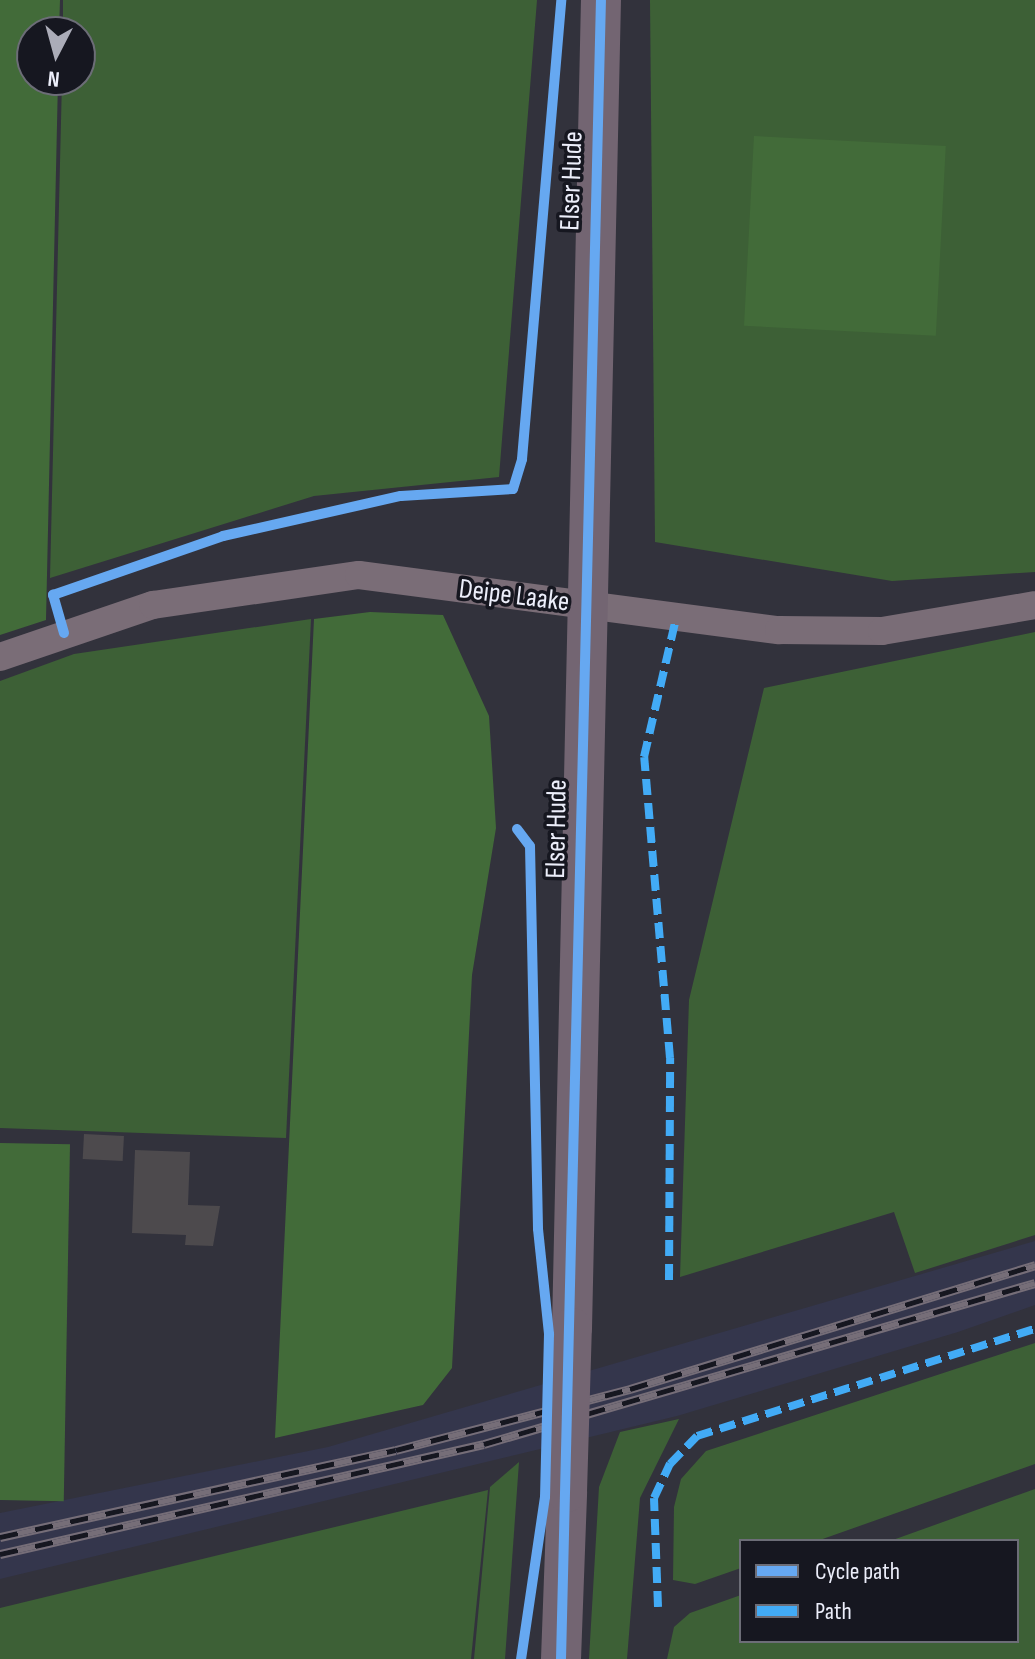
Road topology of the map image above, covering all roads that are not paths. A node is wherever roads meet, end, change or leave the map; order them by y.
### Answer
1 (601, 0) edge
2 (585, 605) junction
3 (1035, 605) edge
4 (0, 657) edge
5 (561, 1659) edge

1 - 2 street, Elser Hude
2 - 3 street, Deipe Laake
2 - 4 street, Deipe Laake
2 - 5 street, Elser Hude, bridge

